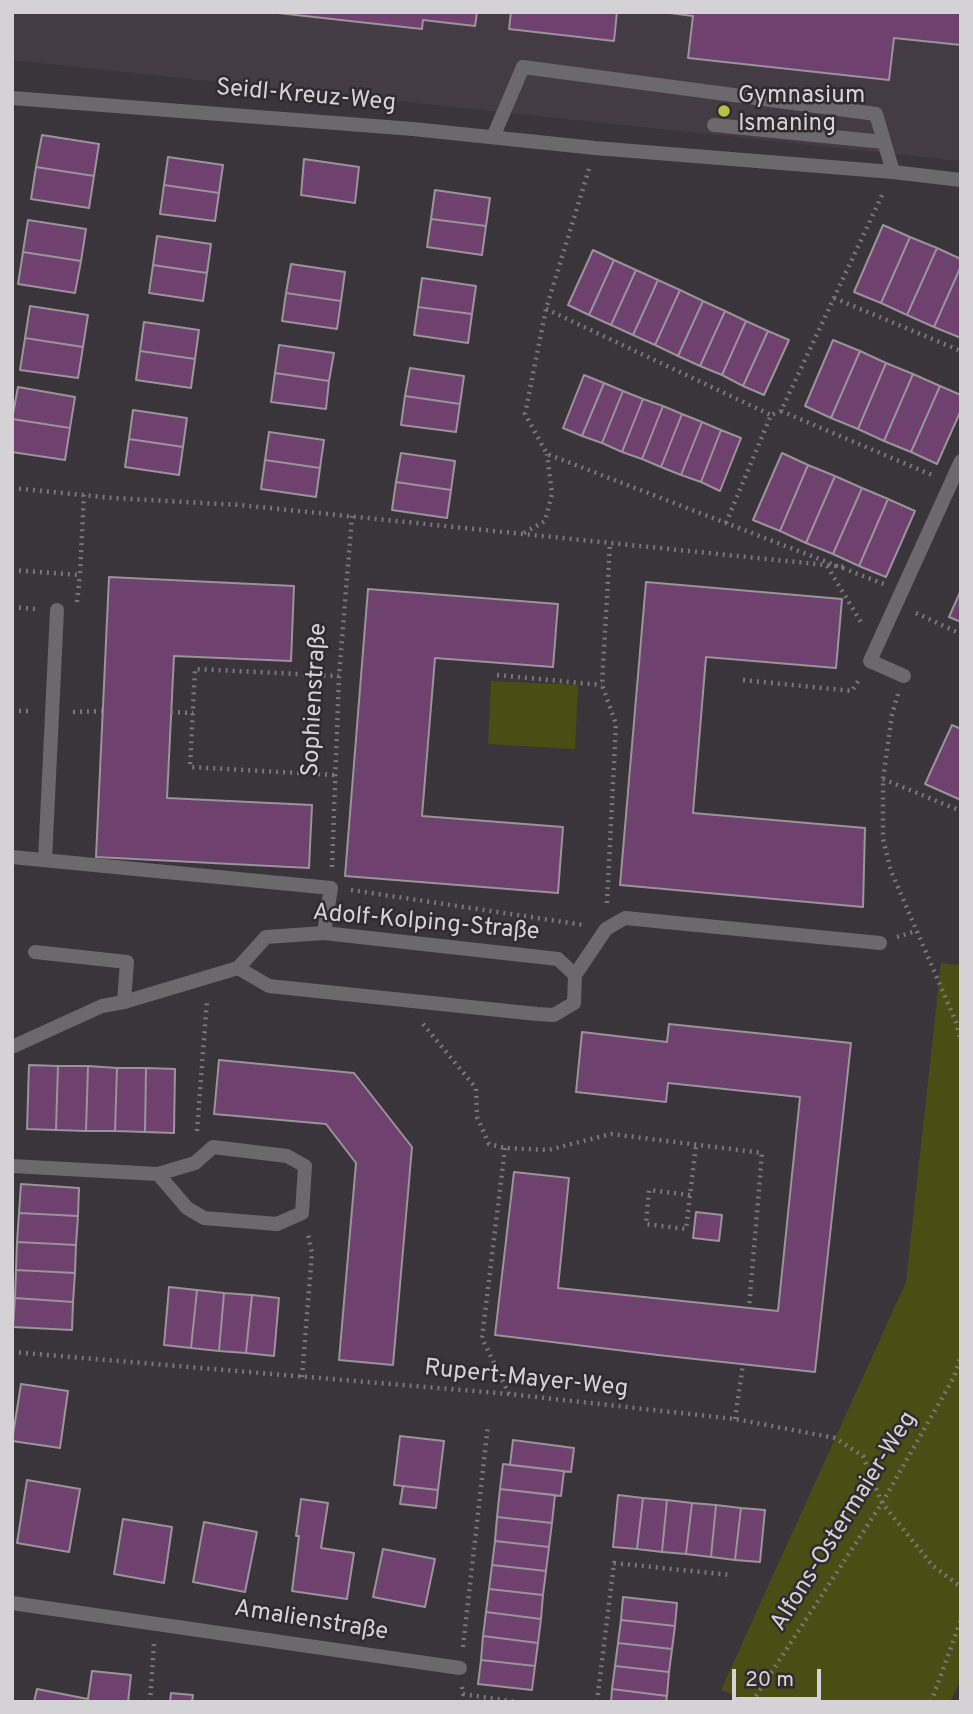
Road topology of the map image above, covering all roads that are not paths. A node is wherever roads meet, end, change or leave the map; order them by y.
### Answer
1 (12, 98) edge
2 (714, 125) dead end
3 (493, 137) junction
4 (884, 142) junction
5 (893, 172) junction
6 (961, 180) edge
7 (961, 461) edge
8 (57, 610) dead end
9 (904, 676) road end
10 (12, 857) edge
11 (45, 860) junction
12 (324, 933) junction
13 (880, 943) dead end
14 (35, 952) dead end
15 (238, 968) junction
16 (575, 975) junction
17 (124, 1002) junction
18 (12, 1047) edge
19 (12, 1166) edge
20 (158, 1174) junction
21 (12, 1603) edge
22 (460, 1668) road end

1 - 3 street, Seidl-Kreuz-Weg
2 - 4 street
3 - 4 street
3 - 5 street, Seidl-Kreuz-Weg
4 - 5 street
5 - 6 street, Seidl-Kreuz-Weg
7 - 9 street
8 - 11 street
10 - 11 street
11 - 12 street
12 - 15 street, Adolf-Kolping-Straße
12 - 16 street, Adolf-Kolping-Straße
13 - 16 street
14 - 17 street
15 - 16 street
15 - 17 street
17 - 18 street
19 - 20 street
20 - 20 street
21 - 22 street, Amalienstraße

